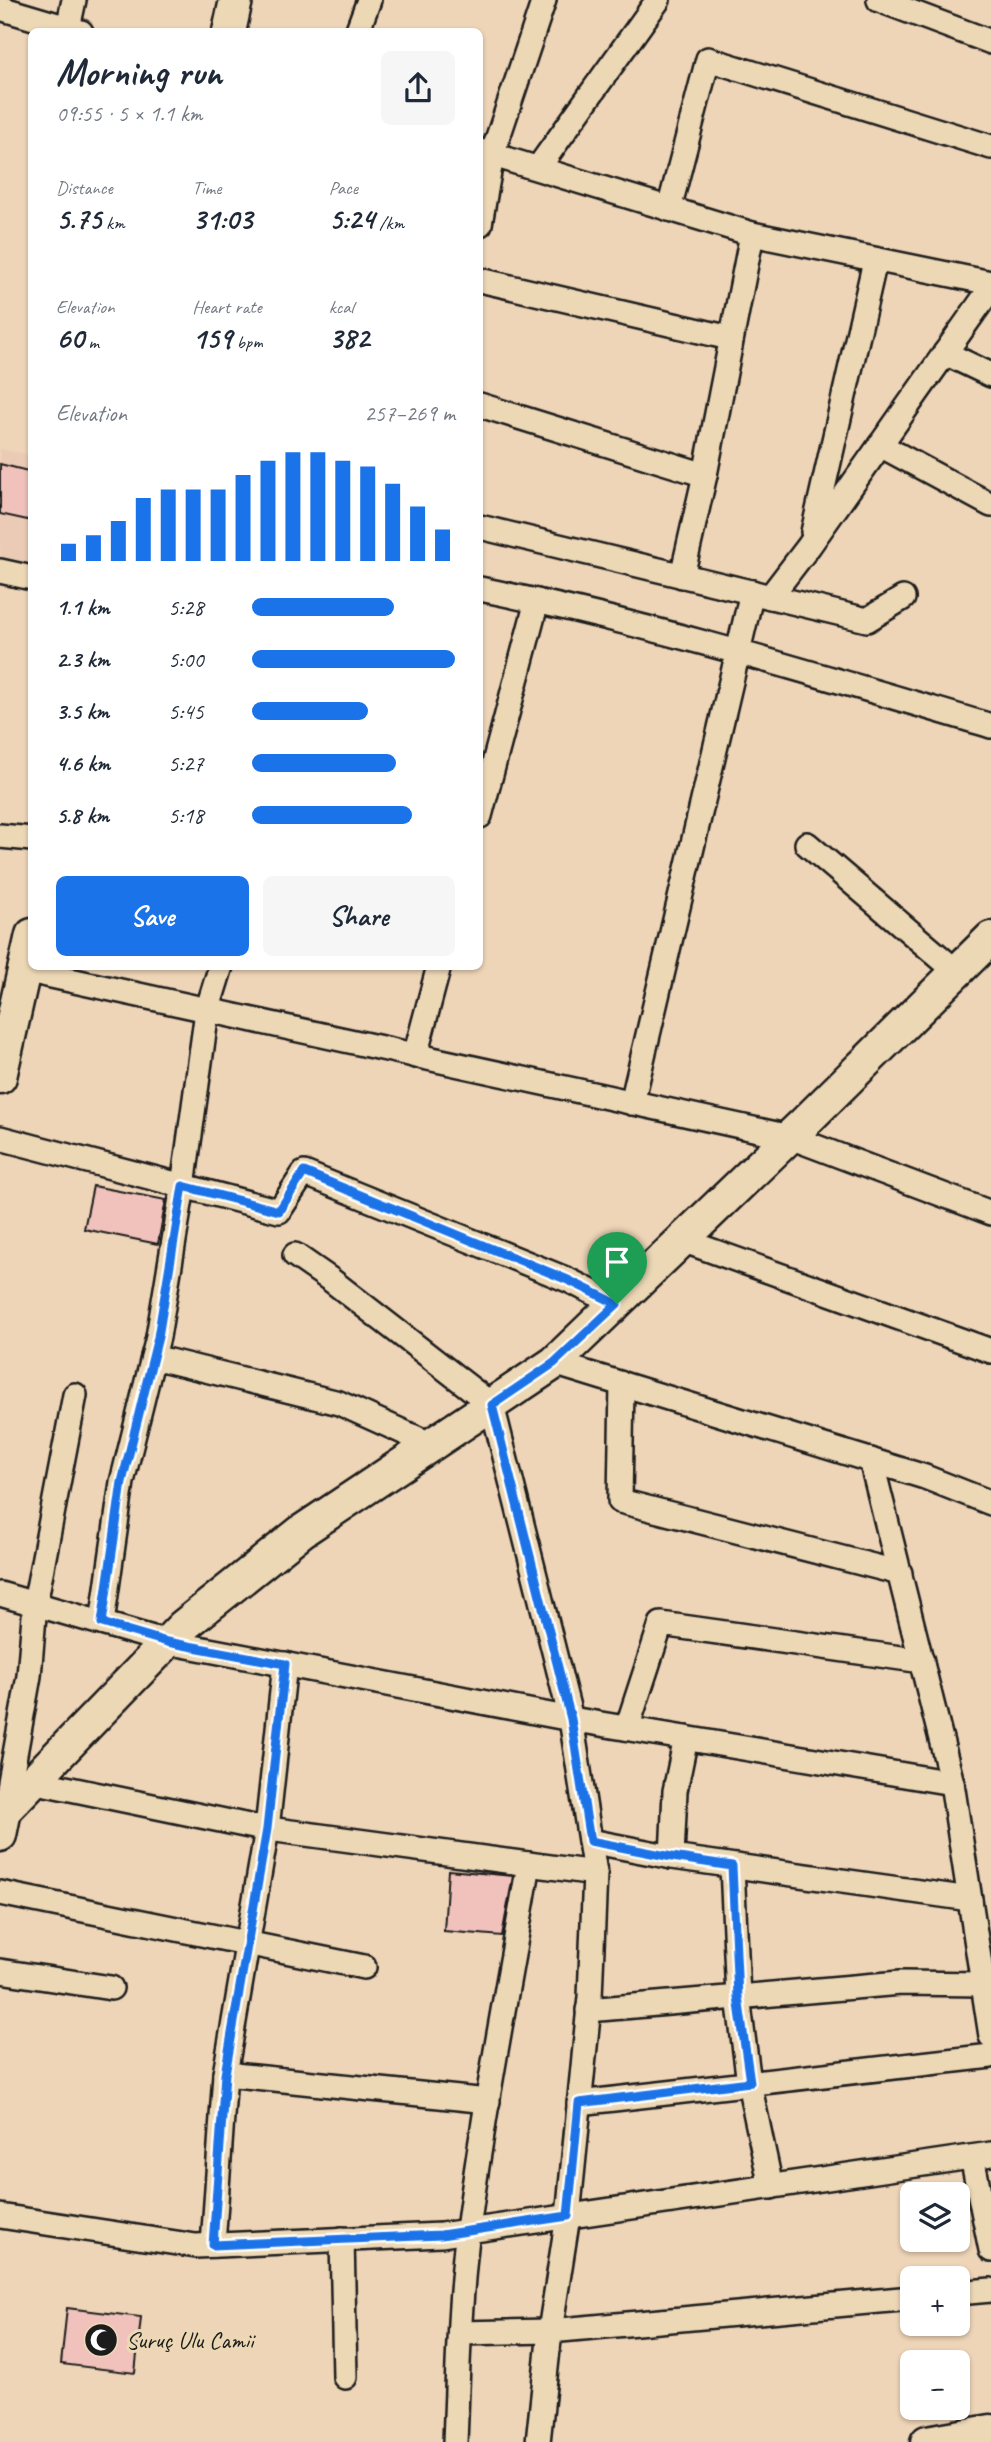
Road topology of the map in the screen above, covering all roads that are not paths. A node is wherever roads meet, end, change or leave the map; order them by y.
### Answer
1 (74, 0) edge
2 (236, 0) edge
3 (369, 0) edge
4 (544, 0) edge
5 (658, 0) edge
6 (879, 0) edge
7 (911, 5) edge
8 (0, 8) edge
9 (68, 28) edge
10 (75, 28) edge
11 (230, 28) edge
12 (358, 28) edge
13 (991, 42) edge
14 (991, 147) edge
15 (486, 153) edge
16 (538, 168) junction
17 (483, 188) edge
18 (669, 209) junction
19 (751, 234) junction
20 (875, 261) junction
21 (483, 281) edge
22 (991, 286) edge
23 (730, 338) junction
24 (945, 353) junction
25 (991, 375) edge
26 (483, 406) edge
27 (880, 445) junction
28 (705, 475) junction
29 (991, 505) edge
30 (483, 528) edge
31 (809, 546) junction
32 (0, 571) edge
33 (682, 576) junction
34 (28, 577) edge
35 (483, 590) edge
36 (761, 594) junction
37 (903, 598) dead end
38 (537, 601) junction
39 (738, 651) junction
40 (991, 726) edge
41 (483, 805) edge
42 (0, 836) edge
43 (28, 839) edge
44 (807, 844) dead end
45 (991, 939) edge
46 (28, 952) edge
47 (24, 970) junction
48 (220, 970) edge
49 (438, 970) edge
50 (957, 972) junction
51 (207, 1011) junction
52 (415, 1056) junction
53 (0, 1077) edge
54 (632, 1103) junction
55 (790, 1137) junction
56 (0, 1138) edge
57 (183, 1186) junction
58 (991, 1213) edge
59 (682, 1240) junction
60 (295, 1255) dead end
61 (617, 1304) junction
62 (991, 1351) edge
63 (153, 1357) junction
64 (554, 1363) junction
65 (622, 1384) junction
66 (75, 1395) dead end
67 (492, 1405) junction
68 (432, 1445) junction
69 (871, 1460) junction
70 (991, 1503) edge
71 (900, 1573) junction
72 (0, 1594) edge
73 (35, 1604) junction
74 (102, 1623) junction
75 (167, 1642) junction
76 (922, 1661) junction
77 (285, 1664) junction
78 (571, 1719) junction
79 (628, 1728) junction
80 (686, 1738) junction
81 (32, 1781) junction
82 (952, 1783) junction
83 (2, 1822) edge
84 (267, 1829) junction
85 (590, 1841) junction
86 (672, 1857) junction
87 (529, 1864) junction
88 (732, 1866) junction
89 (595, 1873) junction
90 (0, 1893) edge
91 (970, 1899) junction
92 (247, 1941) junction
93 (364, 1967) dead end
94 (0, 1971) edge
95 (983, 1984) junction
96 (111, 1988) dead end
97 (738, 1997) junction
98 (588, 2010) junction
99 (991, 2036) edge
100 (991, 2056) edge
101 (225, 2074) junction
102 (750, 2082) junction
103 (488, 2101) junction
104 (579, 2103) junction
105 (981, 2156) edge
106 (771, 2187) junction
107 (0, 2216) edge
108 (568, 2216) junction
109 (468, 2231) junction
110 (342, 2239) junction
111 (213, 2245) junction
112 (991, 2250) edge
113 (991, 2290) edge
114 (970, 2292) edge
115 (900, 2299) edge
116 (550, 2331) junction
117 (460, 2333) junction
118 (345, 2377) dead end
119 (991, 2431) edge
120 (454, 2442) edge
121 (538, 2442) edge
122 (928, 2442) edge

1 - 10 street
2 - 11 street
3 - 12 street
4 - 15 street
5 - 16 street
6 - 7 street
7 - 13 street
8 - 9 street
14 - 18 street
15 - 16 street
15 - 17 street
16 - 18 street
18 - 19 street
19 - 20 street
19 - 23 street
20 - 22 street
20 - 31 street
21 - 23 street
22 - 24 street
23 - 28 street
24 - 25 street
24 - 27 street
26 - 28 street
27 - 29 street
27 - 31 street
28 - 33 street
30 - 33 street
31 - 36 street
32 - 34 street
33 - 36 street
35 - 38 street
36 - 37 street
36 - 39 street
38 - 39 street
38 - 41 street
39 - 40 street
39 - 54 street
42 - 43 street
44 - 50 street
45 - 50 street
46 - 47 street
47 - 51 street
47 - 53 street
48 - 51 street
49 - 52 street
50 - 55 street
51 - 52 street
51 - 57 street
52 - 54 street
54 - 55 street
55 - 58 street
55 - 59 street
56 - 57 street
57 - 61 street
57 - 63 street
59 - 61 street
59 - 62 street
60 - 67 street
61 - 64 street
63 - 68 street
63 - 74 street
64 - 65 street
64 - 67 street
65 - 69 street
65 - 71 street
66 - 73 street
67 - 68 street
67 - 78 street
68 - 75 street
69 - 70 street
69 - 71 street
71 - 76 street
72 - 73 street
73 - 74 street
73 - 83 street
74 - 75 street
75 - 77 street
75 - 81 street
76 - 79 street
76 - 82 street
77 - 78 street
77 - 84 street
78 - 79 street
78 - 85 street
79 - 80 street
80 - 82 street
80 - 86 street
81 - 83 street
81 - 84 street
82 - 91 street
84 - 87 street
84 - 92 street
85 - 86 street
85 - 89 street
86 - 88 street
87 - 89 street
87 - 103 street
88 - 91 street
88 - 97 street
89 - 98 street
90 - 92 street
91 - 95 street
92 - 93 street
92 - 101 street
94 - 96 street
95 - 97 street
95 - 99 street
97 - 98 street
97 - 102 street
98 - 104 street
100 - 102 street
101 - 103 street
101 - 111 street
102 - 104 street
102 - 106 street
103 - 109 street
104 - 108 street
105 - 106 street
105 - 112 street
106 - 108 street
107 - 111 street
108 - 109 street
108 - 116 street
109 - 110 street
109 - 117 street
110 - 111 street
110 - 118 street
113 - 114 street
115 - 116 street
116 - 117 street
116 - 121 street
117 - 120 street
119 - 122 street

